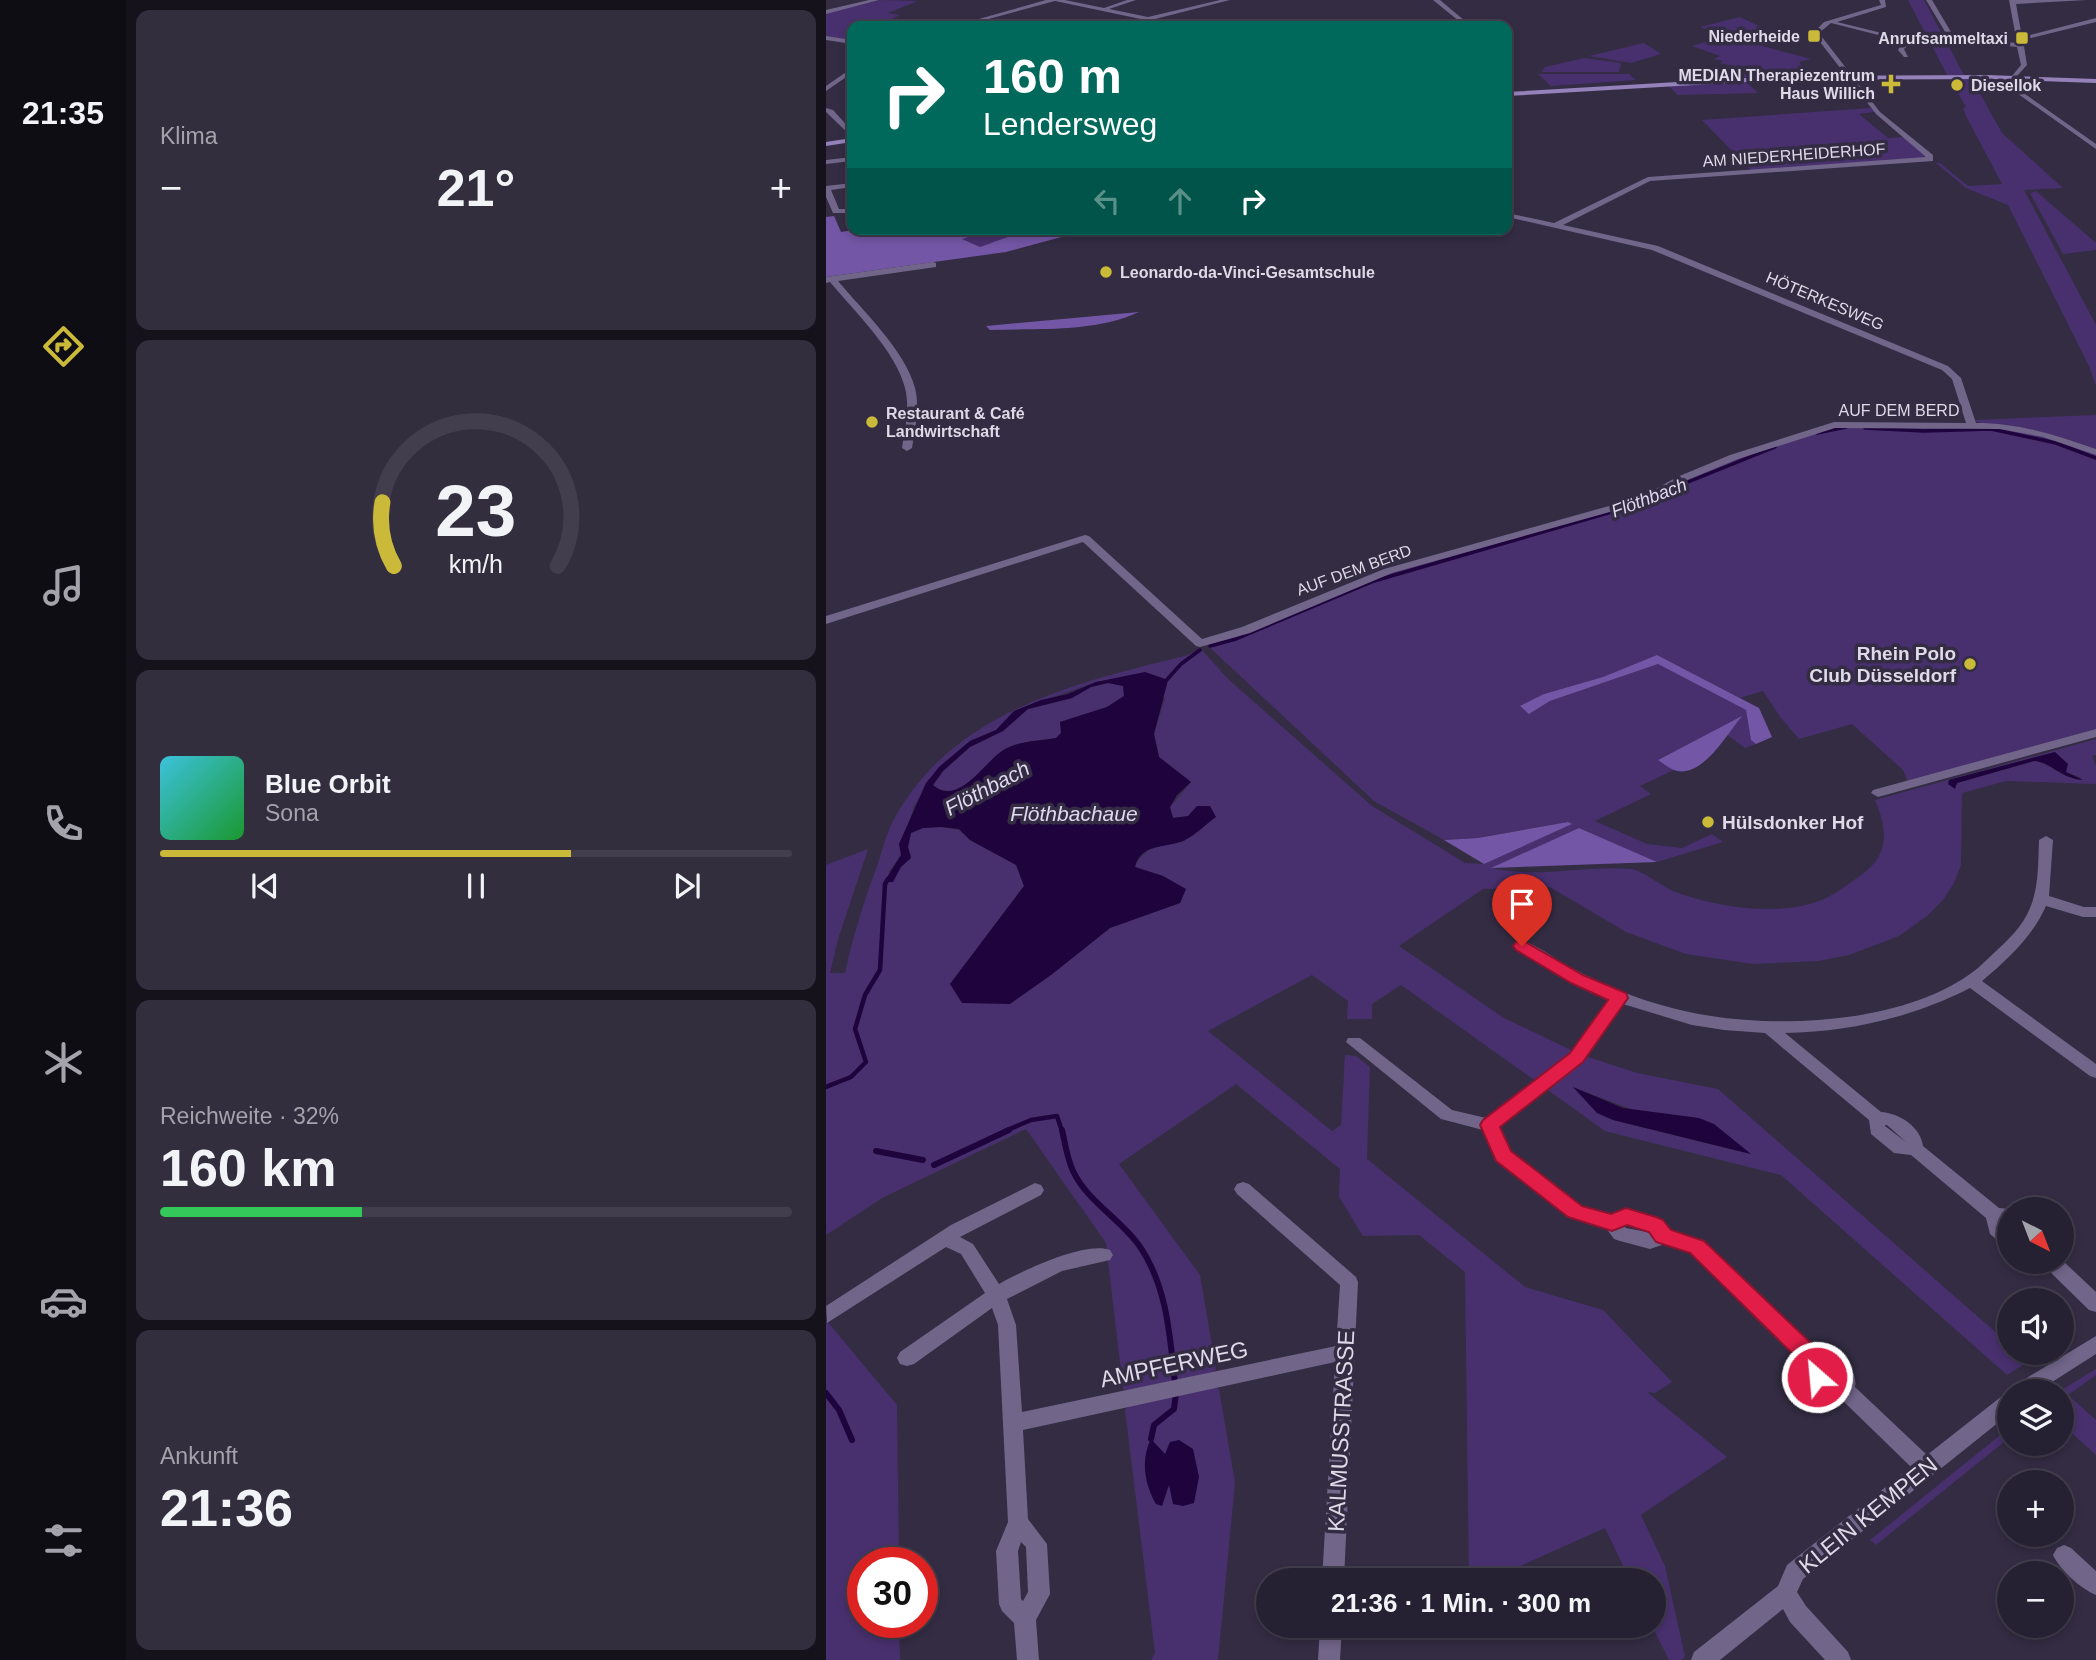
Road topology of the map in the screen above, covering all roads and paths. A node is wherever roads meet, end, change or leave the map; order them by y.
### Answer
1 (876, 0) edge
2 (1055, 0) edge
3 (1132, 0) edge
4 (1227, 0) edge
5 (1436, 0) edge
6 (1882, 0) edge
7 (1929, 0) edge
8 (2084, 0) edge
9 (2013, 1) edge
10 (1106, 9) junction
11 (826, 12) edge
12 (1150, 18) junction
13 (2096, 20) edge
14 (978, 21) edge
15 (1162, 21) edge
16 (1462, 21) edge
17 (1831, 21) junction
18 (827, 38) edge
19 (847, 41) edge
20 (2020, 42) junction
21 (1906, 56) dead end
22 (847, 74) edge
23 (2012, 76) junction
24 (1850, 77) junction
25 (2096, 81) edge
26 (826, 89) edge
27 (1512, 94) edge
28 (826, 110) edge
29 (847, 132) edge
30 (847, 139) edge
31 (826, 144) edge
32 (2096, 147) edge
33 (847, 160) edge
34 (826, 162) edge
35 (847, 186) edge
36 (827, 188) edge
37 (830, 204) edge
38 (847, 211) edge
39 (1512, 216) edge
40 (1555, 226) junction
41 (933, 265) dead end
42 (829, 280) edge
43 (1972, 425) junction
44 (907, 448) dead end
45 (2096, 452) edge
46 (826, 620) edge
47 (2096, 733) edge
48 (1878, 793) dead end
49 (2046, 840) dead end
50 (2041, 899) junction
51 (2096, 912) edge
52 (1522, 946) dead end
53 (1971, 981) junction
54 (1619, 998) junction
55 (1766, 1026) junction
56 (1354, 1042) dead end
57 (2096, 1072) edge
58 (1489, 1125) junction
59 (1242, 1189) dead end
60 (1035, 1190) dead end
61 (1997, 1212) edge
62 (945, 1238) junction
63 (1104, 1255) dead end
64 (2063, 1274) edge
65 (997, 1297) junction
66 (2096, 1304) edge
67 (827, 1315) edge
68 (2096, 1344) edge
69 (1345, 1352) junction
70 (906, 1358) dead end
71 (2041, 1379) edge
72 (1997, 1412) edge
73 (1013, 1423) junction
74 (1926, 1468) junction
75 (1018, 1522) junction
76 (2064, 1555) dead end
77 (1334, 1568) edge
78 (2096, 1585) edge
79 (1786, 1593) junction
80 (1025, 1618) junction
81 (1330, 1638) edge
82 (1028, 1660) edge
83 (1329, 1660) edge
84 (1702, 1660) edge
85 (1840, 1660) edge

1 - 11 street
2 - 10 street
2 - 14 street
3 - 10 street
4 - 12 street
5 - 16 street
6 - 17 street
7 - 20 street
8 - 9 street
9 - 20 street
10 - 12 street
12 - 15 street
13 - 20 street
17 - 21 street
17 - 24 street
18 - 19 street
20 - 23 street
22 - 26 street
23 - 24 street
23 - 25 street
23 - 32 street
24 - 27 street
24 - 40 street, AM NIEDERHEIDERHOF
28 - 29 street
30 - 31 street
33 - 34 street
35 - 36 street
36 - 37 street
37 - 38 street
39 - 40 street, HÖTERKESWEG
40 - 43 street, HÖTERKESWEG
41 - 42 street
42 - 44 street
43 - 45 street
43 - 46 street, AUF DEM BERD
47 - 48 street
49 - 50 street
50 - 51 street
50 - 53 street
52 - 54 street
53 - 55 street
53 - 57 street
54 - 55 street
54 - 58 street
55 - 61 street
56 - 58 street
58 - 74 street
59 - 69 street, KALMUSSTRASSE
60 - 62 street
62 - 65 street
62 - 67 street
63 - 65 street
64 - 66 street
65 - 70 street
65 - 73 street
68 - 71 street
69 - 73 street, AMPFERWEG
69 - 77 street, KALMUSSTRASSE
72 - 74 street, KLEIN KEMPEN
73 - 75 street
74 - 79 street, KLEIN KEMPEN
75 - 80 street
75 - 80 street
76 - 78 street
79 - 84 street, KLEIN KEMPEN
79 - 85 street
80 - 82 street
81 - 83 street

